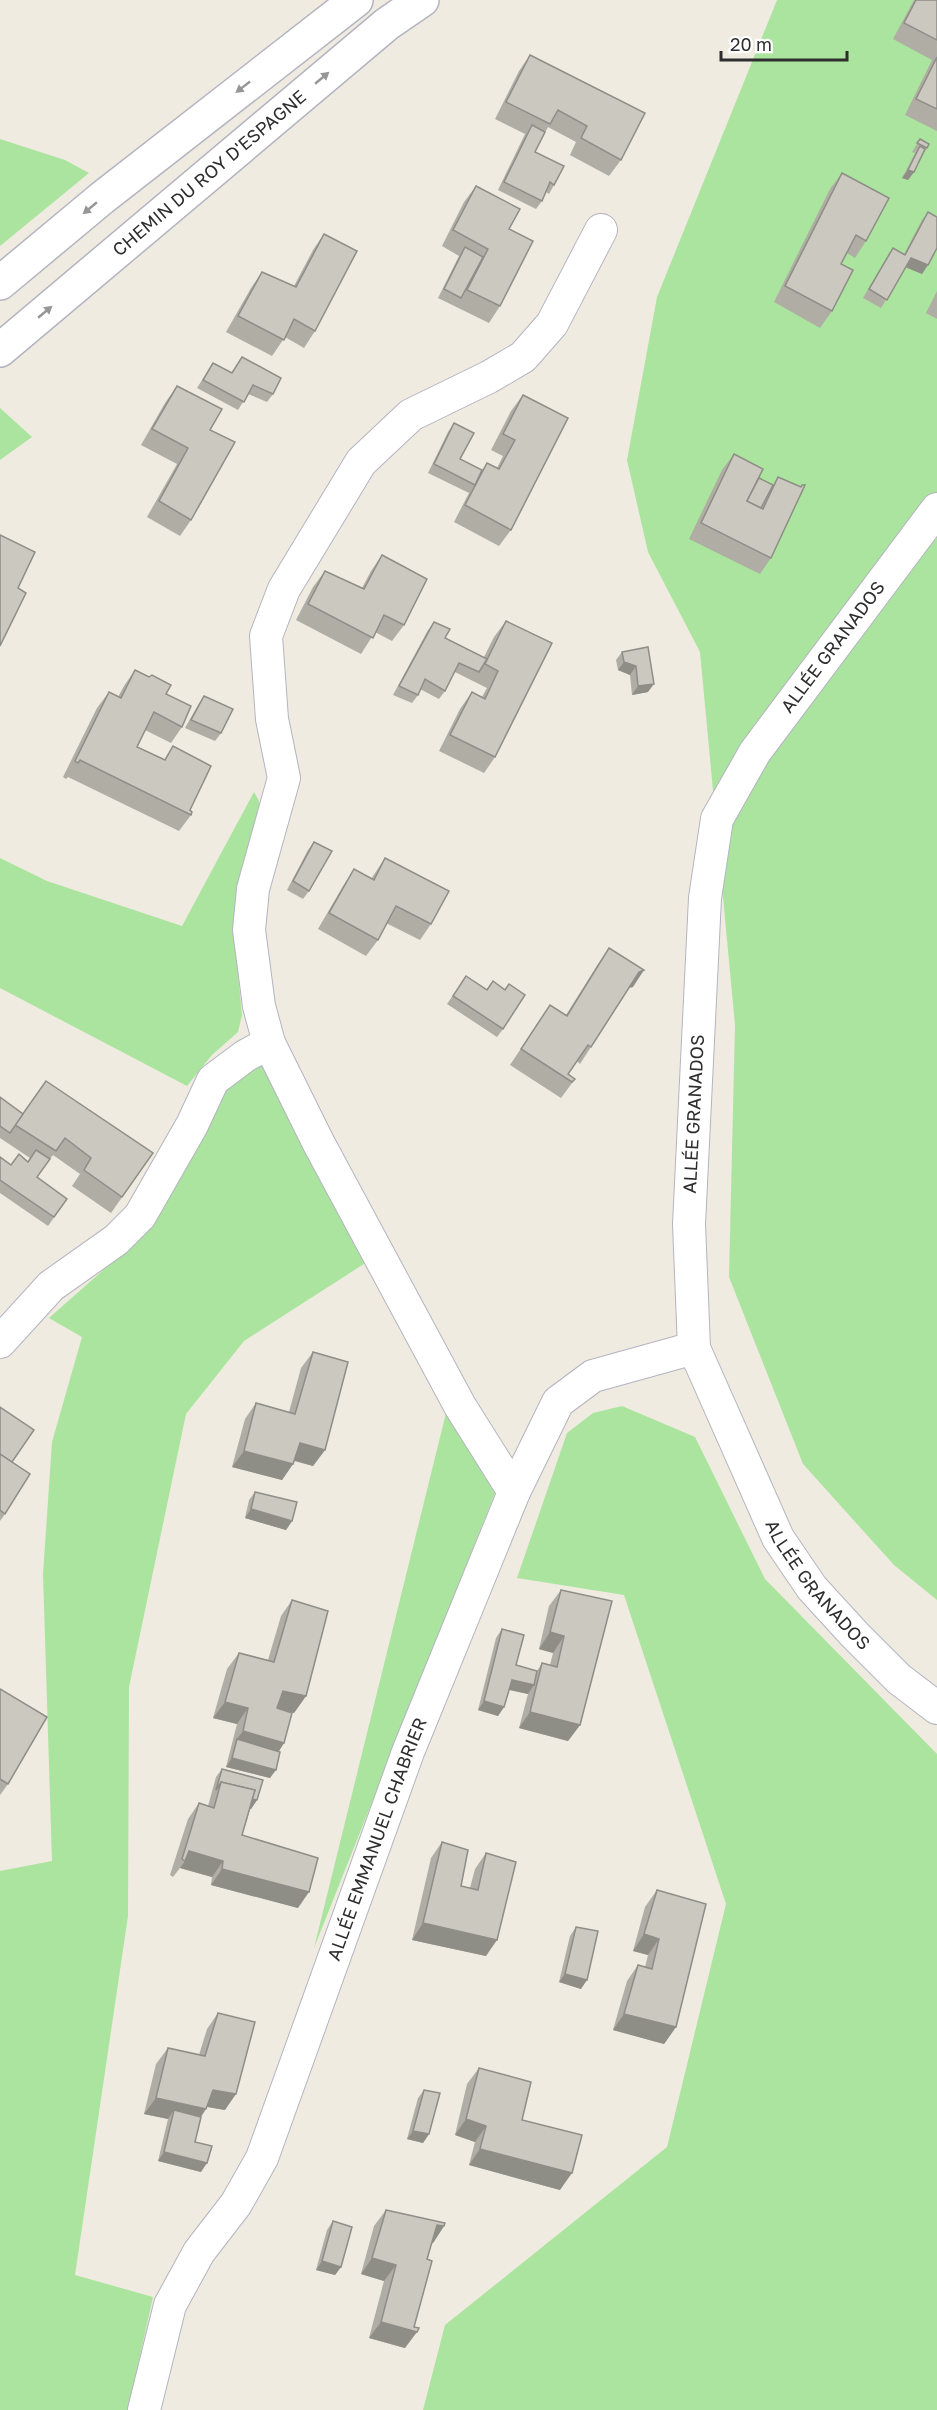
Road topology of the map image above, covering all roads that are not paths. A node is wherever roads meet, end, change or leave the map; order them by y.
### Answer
1 (356, 0) edge
2 (422, 0) edge
3 (601, 230) dead end
4 (0, 283) edge
5 (0, 350) edge
6 (937, 509) edge
7 (269, 1043) junction
8 (0, 1342) edge
9 (694, 1348) junction
10 (514, 1492) junction
11 (937, 1708) edge
12 (144, 2410) edge

1 -> 4 street
5 -> 2 street, CHEMIN DU ROY D'ESPAGNE
3 - 7 street
6 - 9 street, ALLÉE GRANADOS
7 - 8 street
7 - 10 street
9 - 10 street, ALLÉE EMMANUEL CHABRIER
9 - 11 street, ALLÉE GRANADOS
10 - 12 street, ALLÉE EMMANUEL CHABRIER

